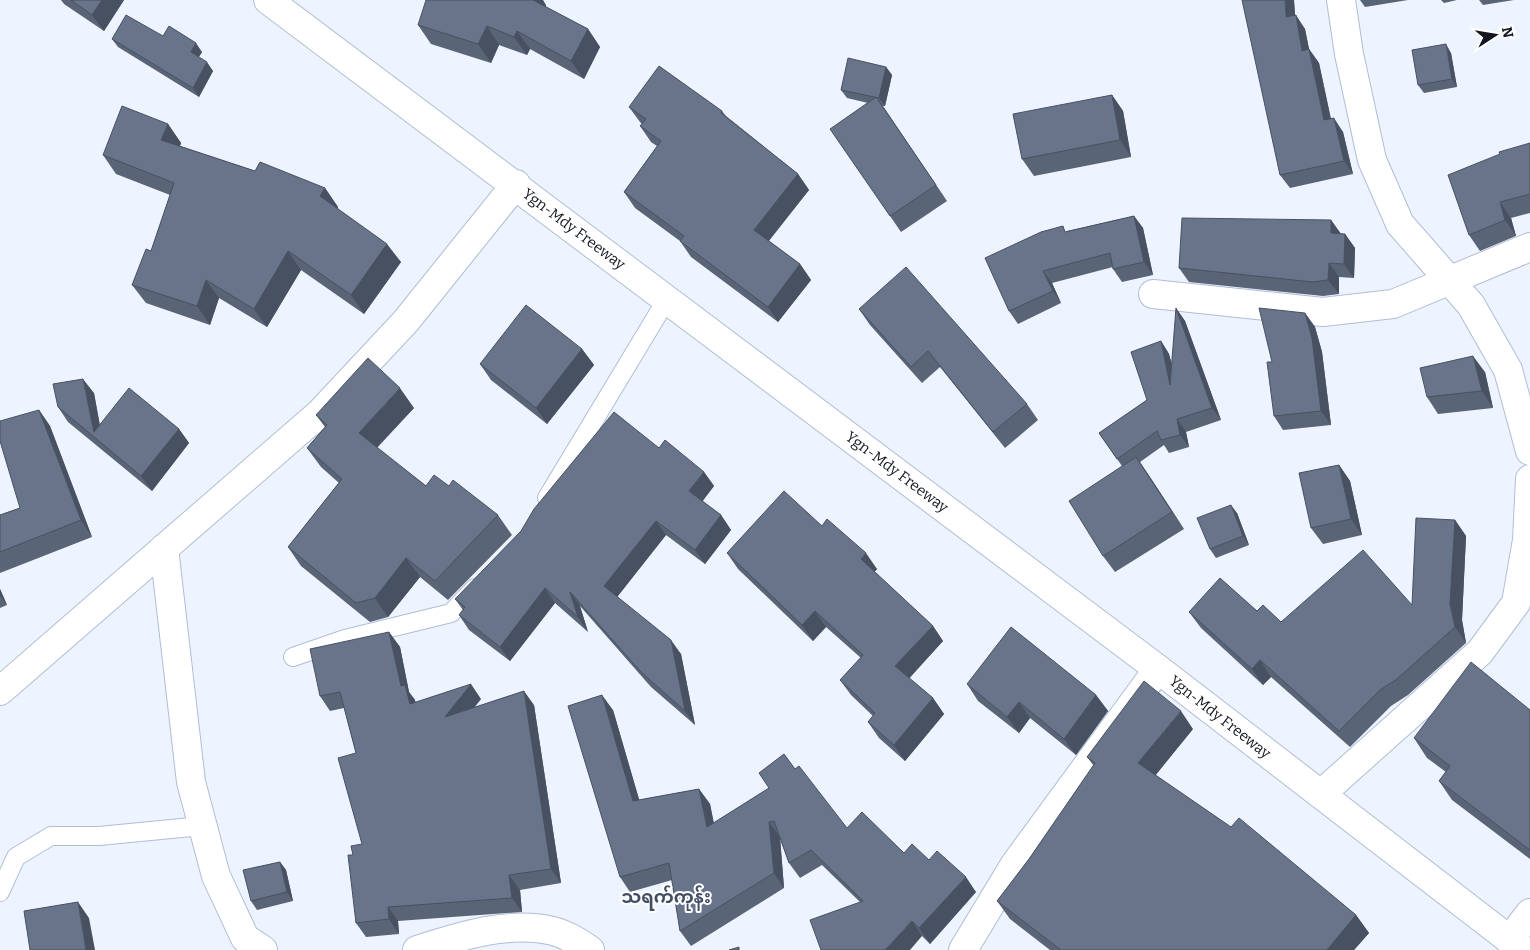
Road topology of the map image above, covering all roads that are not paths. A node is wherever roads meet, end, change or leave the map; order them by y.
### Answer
1 (268, 0) edge
2 (1340, 0) edge
3 (516, 184) junction
4 (1530, 246) edge
5 (1449, 280) junction
6 (1153, 294) dead end
7 (667, 300) junction
8 (1530, 451) edge
9 (1530, 479) edge
10 (539, 512) edge
11 (164, 548) junction
12 (484, 579) edge
13 (293, 656) dead end
14 (1158, 668) junction
15 (0, 691) edge
16 (1321, 794) junction
17 (202, 826) junction
18 (0, 892) edge
19 (1530, 913) edge
20 (1516, 945) edge
21 (247, 946) edge
22 (417, 950) edge
23 (590, 950) edge
24 (963, 950) edge

1 - 3 street, Ygn-Mdy Freeway
2 - 5 street
3 - 7 street, Ygn-Mdy Freeway
3 - 11 street
4 - 5 street
5 - 6 street
5 - 8 street
7 - 10 lane
7 - 14 street, Ygn-Mdy Freeway
9 - 16 street
11 - 15 street
11 - 17 street
12 - 13 lane
14 - 16 street, Ygn-Mdy Freeway
14 - 24 street
16 - 20 street, Ygn-Mdy Freeway
17 - 18 lane
17 - 21 street
19 - 20 street
22 - 23 street

